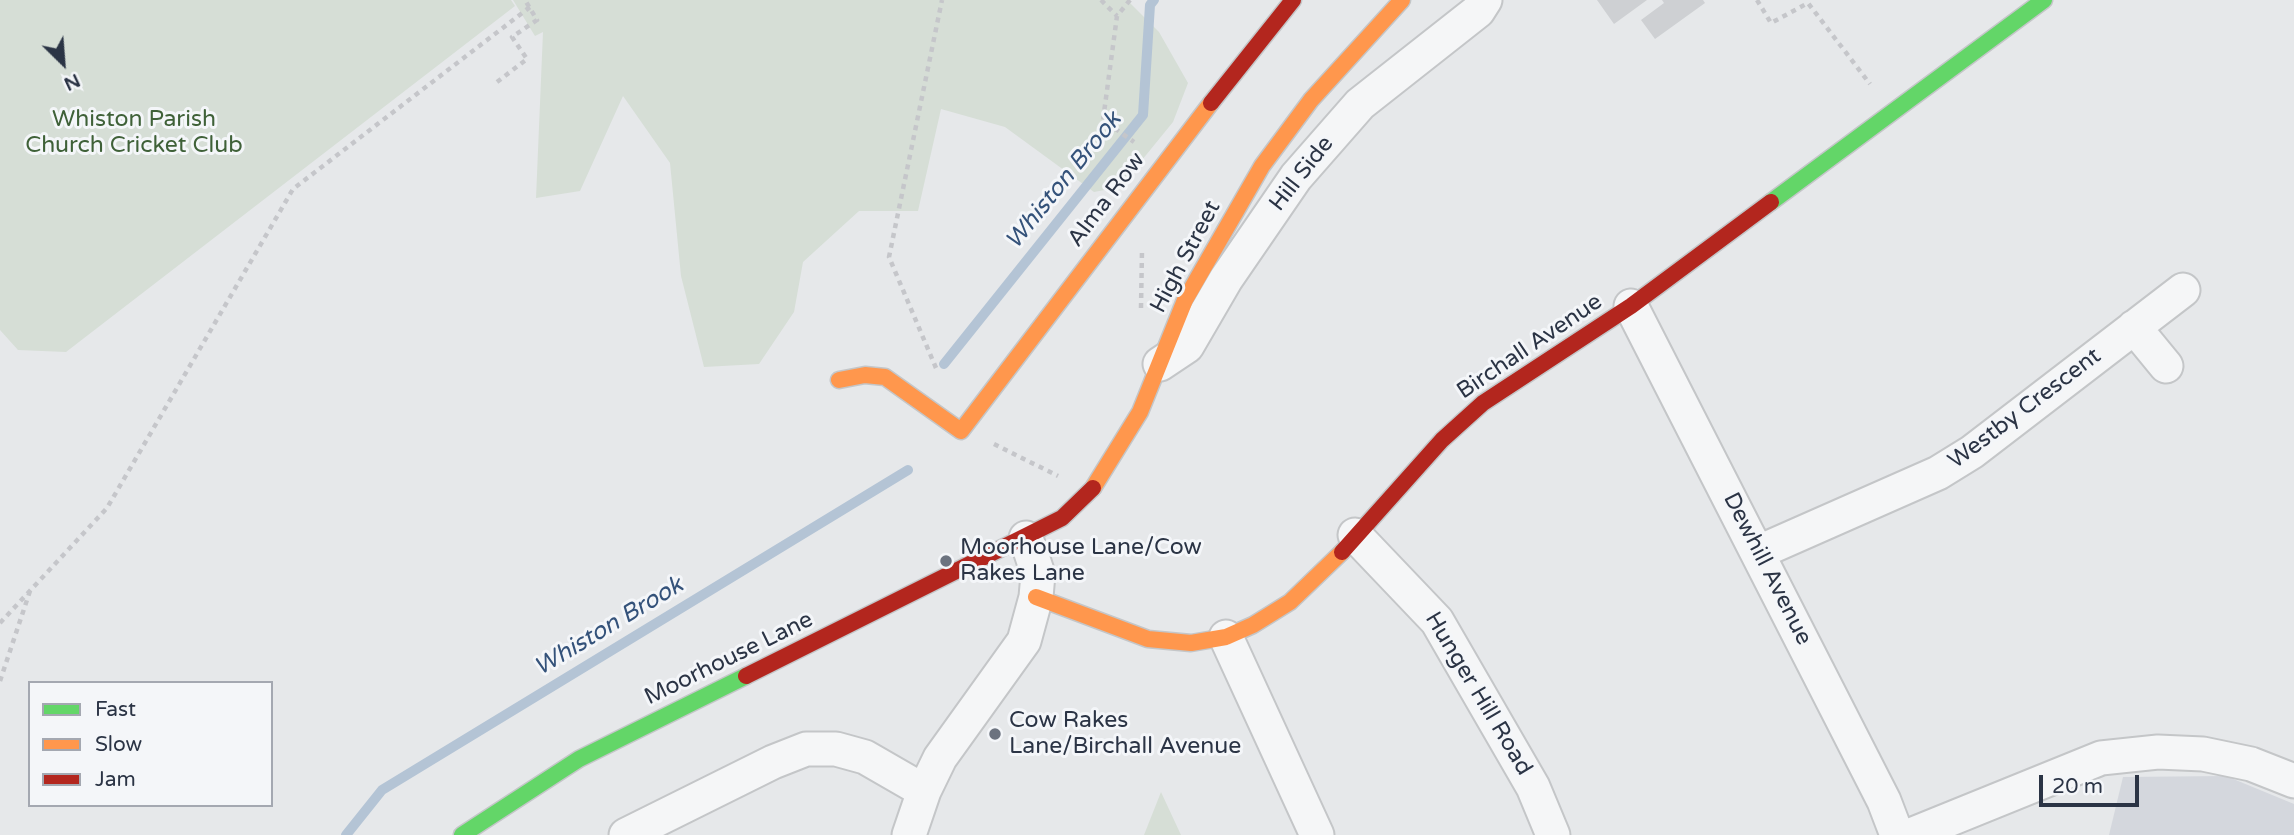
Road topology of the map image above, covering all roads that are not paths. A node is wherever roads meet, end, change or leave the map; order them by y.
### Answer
1 (1293, 0) edge
2 (1402, 0) edge
3 (2044, 0) edge
4 (1485, 4) edge
5 (2183, 290) dead end
6 (1631, 306) junction
7 (2134, 327) junction
8 (1160, 364) junction
9 (2166, 366) dead end
10 (839, 380) dead end
11 (1355, 535) junction
12 (1026, 538) junction
13 (1759, 552) junction
14 (1036, 597) junction
15 (1226, 637) junction
16 (2294, 781) edge
17 (924, 791) junction
18 (461, 835) edge
19 (626, 835) edge
20 (909, 835) edge
21 (1317, 835) edge
22 (1553, 835) edge
23 (1897, 835) edge
24 (1910, 835) edge

1 - 10 street, Alma Row
2 - 8 street, High Street
3 - 6 street, Birchall Avenue
4 - 8 street, Hill Side
5 - 7 street, Westby Crescent
6 - 11 street, Birchall Avenue
6 - 13 street, Dewhill Avenue
7 - 9 street
7 - 13 street, Westby Crescent
8 - 12 street, High Street
11 - 15 street, Birchall Avenue
11 - 22 street, Hunger Hill Road
12 - 14 street
12 - 18 street, Moorhouse Lane
13 - 23 street, Dewhill Avenue
14 - 15 street, Birchall Avenue
14 - 17 street
15 - 21 street
16 - 24 street
17 - 19 street
17 - 20 street

